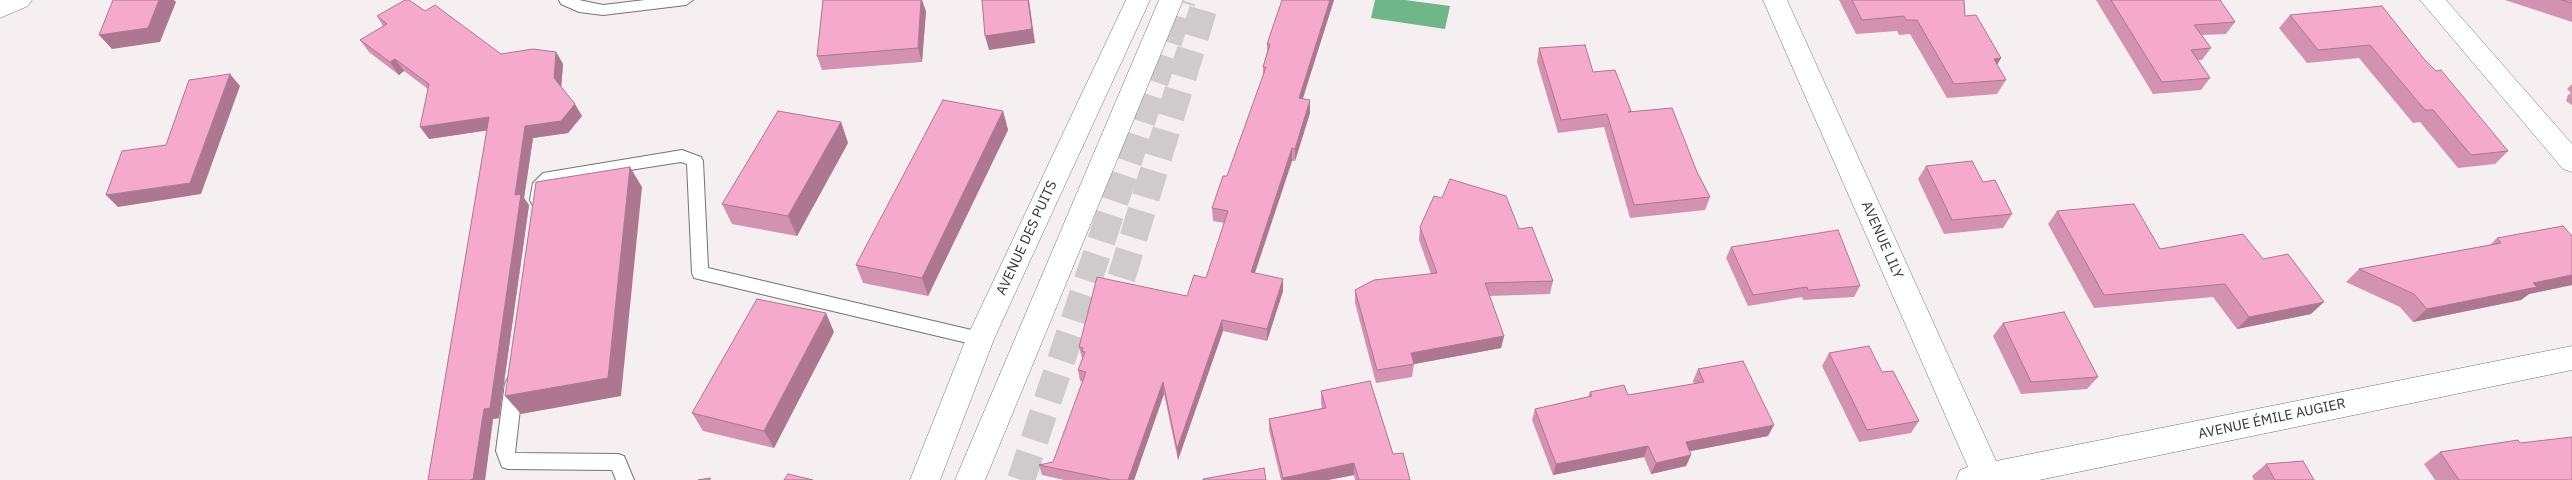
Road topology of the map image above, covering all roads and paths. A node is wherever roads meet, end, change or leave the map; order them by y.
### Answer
1 (20, 0) edge
2 (566, 0) edge
3 (686, 0) edge
4 (1138, 0) edge
5 (1171, 0) edge
6 (1775, 0) edge
7 (2432, 0) edge
8 (0, 10) edge
9 (2572, 162) edge
10 (537, 213) edge
11 (980, 339) junction
12 (2572, 358) edge
13 (516, 372) edge
14 (1983, 479) edge
15 (625, 480) edge
16 (925, 480) edge
17 (970, 480) edge

1 - 8 street
2 - 3 lane
4 - 11 street, AVENUE DES PUITS
5 - 17 street
6 - 14 street, AVENUE LILY
7 - 9 street
10 - 11 lane
11 - 16 street, AVENUE DES PUITS
12 - 14 street, AVENUE ÉMILE AUGIER
13 - 15 lane

